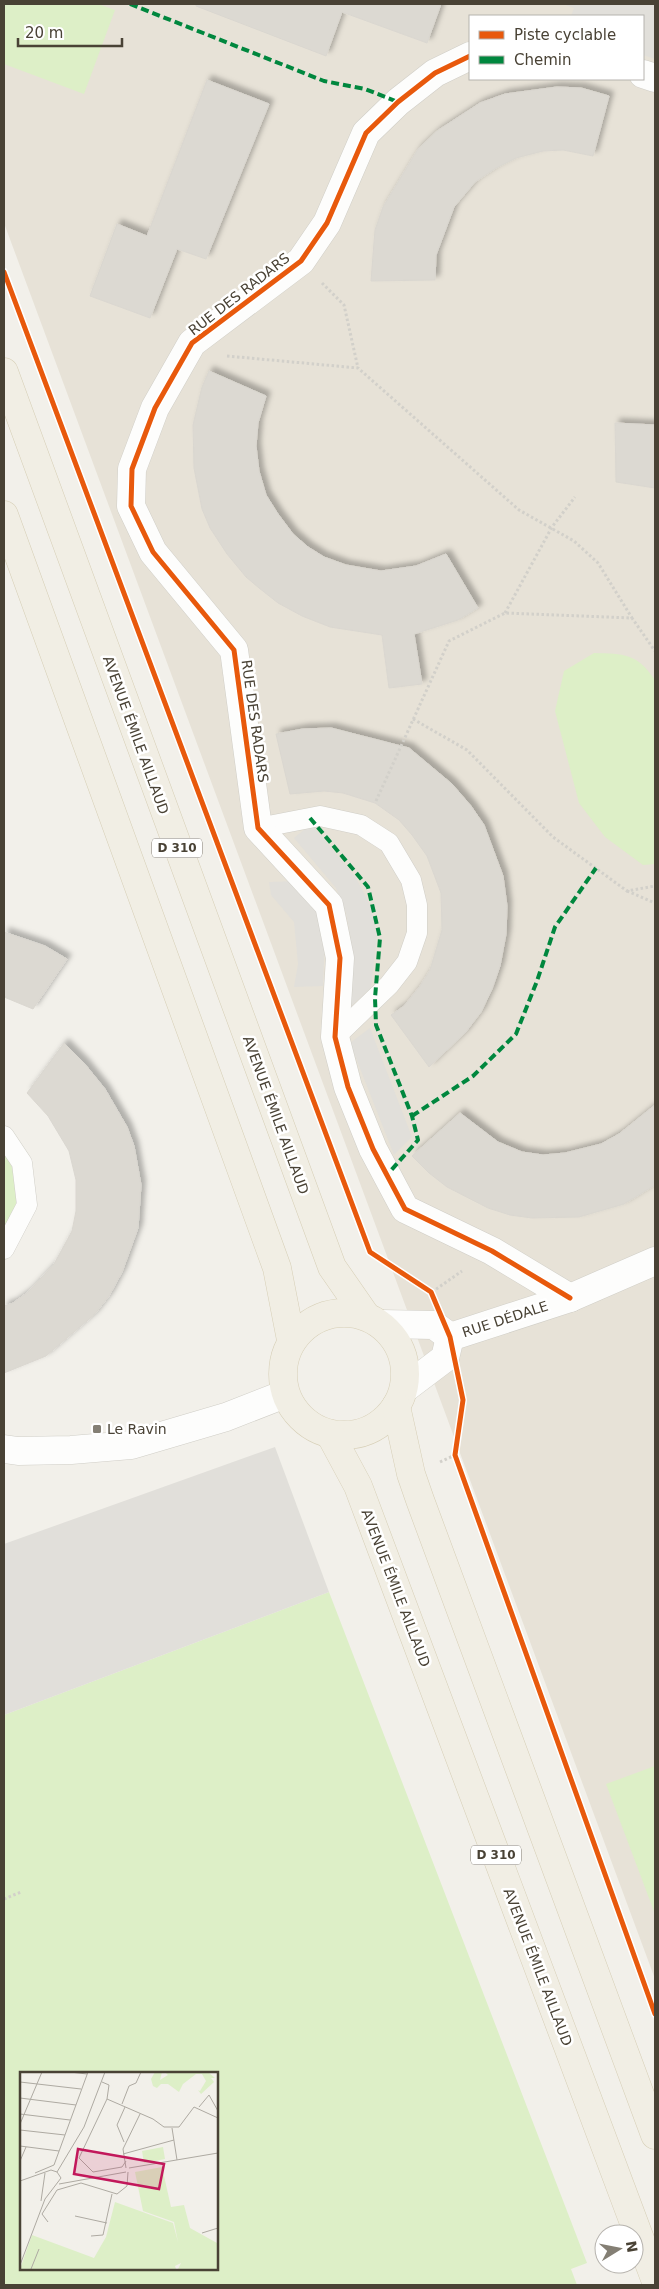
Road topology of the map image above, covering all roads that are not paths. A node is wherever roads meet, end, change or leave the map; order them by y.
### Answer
1 (469, 56) edge
2 (4, 372) edge
3 (4, 515) edge
4 (258, 828) junction
5 (335, 1037) junction
6 (4, 1136) edge
7 (4, 1249) edge
8 (655, 1261) edge
9 (570, 1298) junction
10 (374, 1320) junction
11 (450, 1337) junction
12 (291, 1340) junction
13 (286, 1394) junction
14 (400, 1398) junction
15 (330, 1434) junction
16 (4, 1448) edge
17 (655, 2134) edge
18 (655, 2279) edge

1 - 4 street, RUE DES RADARS
2 - 10 main road, AVENUE ÉMILE AILLAUD / D 310
3 - 12 main road
4 - 5 street
4 - 5 lane
5 - 9 street
6 - 7 lane
8 - 9 street, RUE DÉDALE
9 - 11 street, RUE DÉDALE
10 - 11 street, RUE DÉDALE
10 - 12 main road
10 - 14 main road
11 - 14 street
12 - 13 main road
13 - 15 main road
13 - 16 street
14 - 15 main road
14 - 17 main road
15 - 18 main road, AVENUE ÉMILE AILLAUD / D 310

